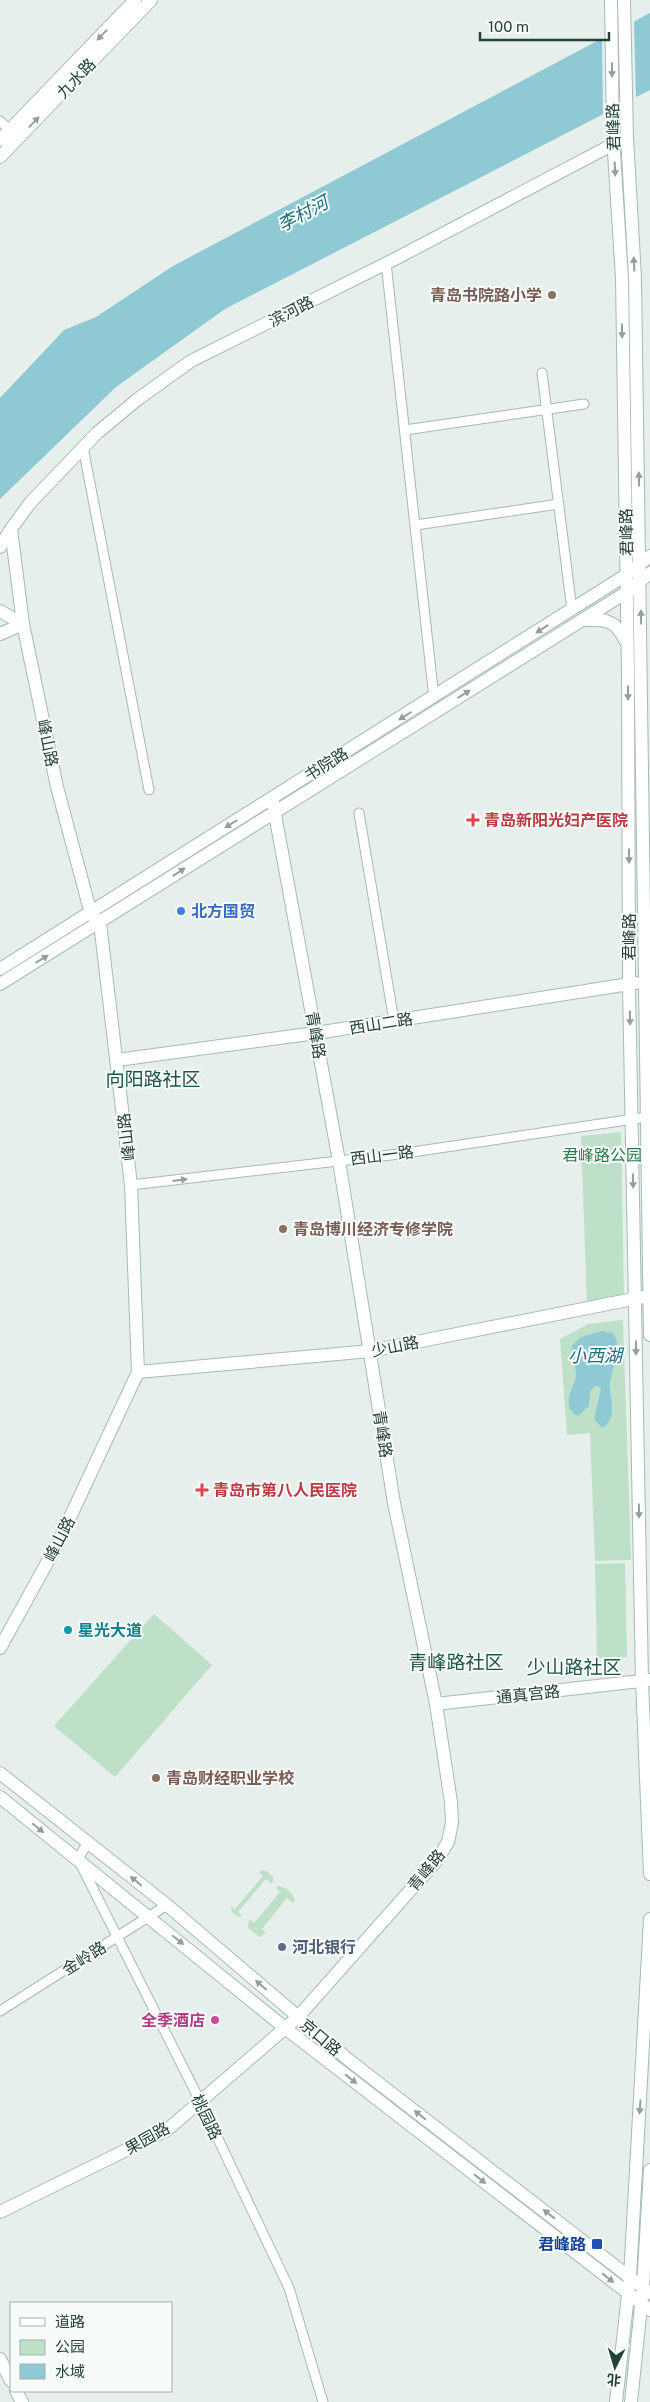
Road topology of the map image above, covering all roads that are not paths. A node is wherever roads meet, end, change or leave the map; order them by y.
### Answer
1 (135, 0) edge
2 (151, 0) edge
3 (610, 0) edge
4 (624, 0) edge
5 (0, 121) edge
6 (10, 130) junction
7 (627, 137) junction
8 (0, 140) edge
9 (614, 144) junction
10 (0, 157) edge
11 (386, 263) junction
12 (542, 372) dead end
13 (584, 404) dead end
14 (547, 410) junction
15 (405, 430) junction
16 (83, 447) junction
17 (559, 504) junction
18 (416, 525) junction
19 (6, 547) edge
20 (645, 559) edge
21 (626, 575) junction
22 (645, 577) edge
23 (627, 592) junction
24 (572, 610) junction
25 (0, 611) edge
26 (582, 620) junction
27 (23, 624) junction
28 (0, 634) edge
29 (628, 644) junction
30 (434, 698) junction
31 (148, 790) dead end
32 (272, 798) junction
33 (274, 813) junction
34 (359, 813) dead end
35 (96, 918) junction
36 (0, 969) edge
37 (647, 980) edge
38 (0, 984) edge
39 (629, 986) junction
40 (394, 1021) junction
41 (316, 1033) junction
42 (117, 1060) junction
43 (647, 1117) junction
44 (632, 1119) junction
45 (339, 1161) junction
46 (131, 1186) junction
47 (650, 1295) edge
48 (635, 1300) junction
49 (650, 1335) edge
50 (370, 1351) junction
51 (138, 1372) junction
52 (0, 1648) edge
53 (646, 1681) edge
54 (436, 1704) junction
55 (0, 1773) edge
56 (0, 1797) edge
57 (88, 1842) junction
58 (78, 1859) junction
59 (650, 1874) edge
60 (168, 1905) junction
61 (149, 1916) junction
62 (650, 1919) edge
63 (118, 1936) junction
64 (0, 2011) edge
65 (298, 2017) junction
66 (285, 2028) junction
67 (200, 2101) junction
68 (650, 2170) edge
69 (0, 2212) edge
70 (630, 2277) junction
71 (646, 2290) edge
72 (628, 2293) junction
73 (645, 2307) edge
74 (0, 2359) edge
75 (10, 2379) edge
76 (322, 2402) edge
77 (616, 2402) edge
78 (630, 2402) edge

1 -> 6 main road, 九水路
10 -> 2 main road, 九水路
3 -> 9 main road, 君峰路
4 - 7 main road, 君峰路
5 - 6 street
6 - 8 main road, 九水路
7 - 9 main road, 滨河路
20 -> 7 main road, 君峰路
9 - 11 main road, 滨河路
9 -> 21 main road, 君峰路
11 - 15 street
11 - 16 main road, 滨河路
12 - 14 street
13 - 14 street
14 - 15 street
14 - 17 street
15 - 18 street
16 - 19 main road, 滨河路
16 - 31 street
17 - 18 street
17 - 24 street
18 - 30 street
19 - 27 main road, 峰山路
20 - 21 main road, 书院路
20 - 22 main road, 君峰路
21 - 23 main road, 君峰路
21 - 24 main road, 书院路
22 - 23 main road, 书院路
37 -> 22 main road, 君峰路
23 - 26 main road, 书院路
23 - 29 main road, 君峰路
24 -> 30 main road, 书院路
25 - 27 main road
26 - 29 main road
33 -> 26 main road, 书院路
27 - 28 main road
27 - 35 main road, 峰山路
29 -> 39 main road, 君峰路
30 -> 32 main road, 书院路
32 - 33 main road, 青峰路
32 -> 35 main road, 书院路
35 -> 33 main road, 书院路
33 - 41 main road, 青峰路
34 - 40 street
35 - 36 main road, 书院路
38 -> 35 main road, 书院路
35 - 42 main road, 峰山路
37 - 39 main road, 西山二路
37 - 43 main road, 君峰路
39 - 40 main road, 西山二路
39 -> 44 main road, 君峰路
40 - 41 main road, 西山二路
41 - 42 main road, 西山二路
41 - 45 main road, 青峰路
42 - 46 main road, 峰山路
43 - 44 street, 西山一路
43 - 47 main road, 君峰路
44 - 45 street, 西山一路
44 -> 48 main road, 君峰路
46 -> 45 street, 西山一路
45 - 50 main road, 青峰路
46 - 51 main road, 峰山路
47 - 48 main road, 少山路
47 - 49 main road, 君峰路
48 - 50 main road, 少山路
48 -> 53 main road, 君峰路
50 - 51 main road, 少山路
50 - 54 main road, 青峰路
51 - 52 main road, 峰山路
53 - 54 main road, 通真宫路
53 - 59 main road, 君峰路
54 - 65 main road, 青峰路
55 - 57 main road, 京口路
56 -> 58 main road, 京口路
57 - 58 street
60 -> 57 main road, 京口路
58 - 61 main road, 京口路
58 - 63 street, 桃园路
60 - 61 street, 金岭路
65 -> 60 main road, 京口路
61 - 63 street, 金岭路
61 -> 66 main road, 京口路
62 -> 70 main road
63 - 64 street, 金岭路
63 - 67 street, 桃园路
65 - 66 main road, 果园路
70 -> 65 main road, 京口路
66 - 67 main road, 果园路
66 -> 72 main road, 京口路
67 - 69 main road, 果园路
67 - 76 street, 桃园路
68 - 71 main road
70 - 71 main road, 京口路
70 - 72 main road
71 - 73 main road
72 - 73 main road, 京口路
72 - 77 main road
73 - 78 main road
74 - 75 main road

